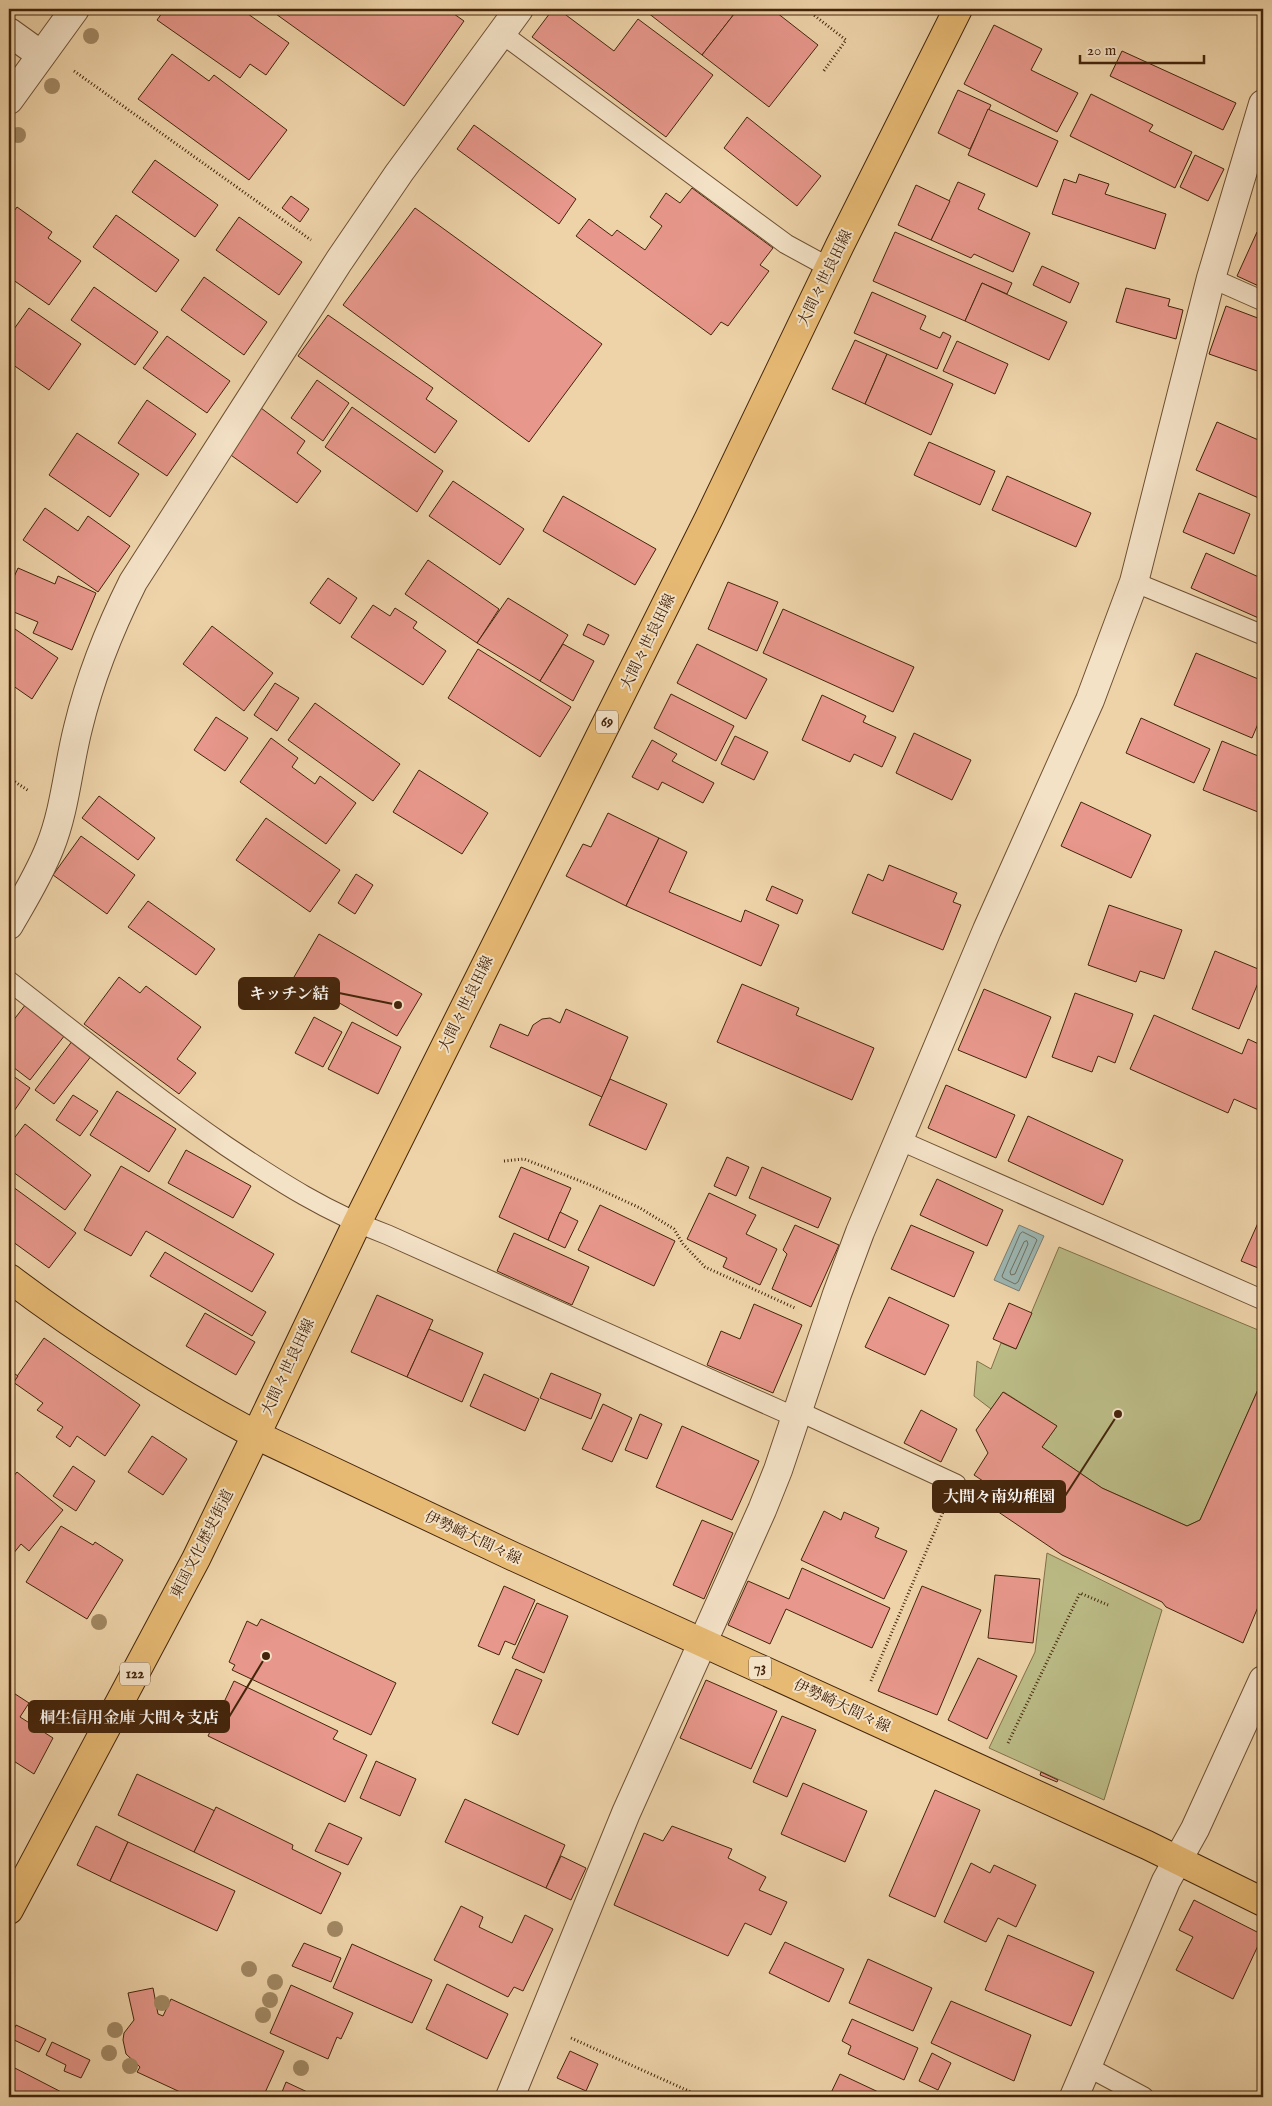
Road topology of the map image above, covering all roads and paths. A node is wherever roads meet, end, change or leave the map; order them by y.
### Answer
1 (75, 9) edge
2 (519, 9) edge
3 (806, 9) edge
4 (958, 9) edge
5 (9, 32) edge
6 (501, 33) junction
7 (41, 55) junction
8 (74, 71) dead end
9 (823, 72) dead end
10 (9, 100) edge
11 (1263, 104) edge
12 (316, 243) dead end
13 (830, 268) junction
14 (1211, 278) junction
15 (1263, 301) edge
16 (1134, 582) junction
17 (1263, 636) edge
18 (9, 925) edge
19 (9, 981) edge
20 (899, 1140) junction
21 (504, 1161) dead end
22 (357, 1223) junction
23 (9, 1278) edge
24 (1263, 1300) edge
25 (827, 1323) junction
26 (796, 1414) junction
27 (256, 1435) junction
28 (956, 1484) joint
29 (1108, 1605) dead end
30 (704, 1642) junction
31 (1263, 1680) edge
32 (868, 1687) dead end
33 (993, 1776) junction
34 (1177, 1860) junction
35 (1263, 1902) edge
36 (9, 1910) edge
37 (539, 2023) junction
38 (1088, 2066) junction
39 (510, 2097) edge
40 (702, 2097) edge
41 (1074, 2097) edge
42 (1144, 2097) edge

1 - 7 street
2 - 6 street
3 - 9 path
4 - 13 main road, 大間々世良田線 / 69
5 - 7 street
6 - 13 lane
6 - 18 street
7 - 10 street
8 - 12 path
11 - 14 street
13 - 22 main road, 大間々世良田線 / 69
14 - 15 lane
14 - 16 street
16 - 17 lane
16 - 20 street
19 - 22 lane
20 - 24 lane
20 - 25 street
21 - 25 path
22 - 26 lane
22 - 27 main road, 大間々世良田線 / 69
23 - 27 main road
25 - 26 street
26 - 28 lane
26 - 30 street
27 - 30 main road, 伊勢崎大間々線 / 73
27 - 36 main road, 東国文化歴史街道 / 122
28 - 32 path
29 - 33 path
30 - 33 main road, 伊勢崎大間々線 / 73
30 - 37 street
31 - 34 street
33 - 34 main road, 伊勢崎大間々線 / 73
34 - 35 main road, 伊勢崎大間々線 / 73
34 - 38 street
37 - 39 street
37 - 40 path
38 - 41 street
38 - 42 lane

